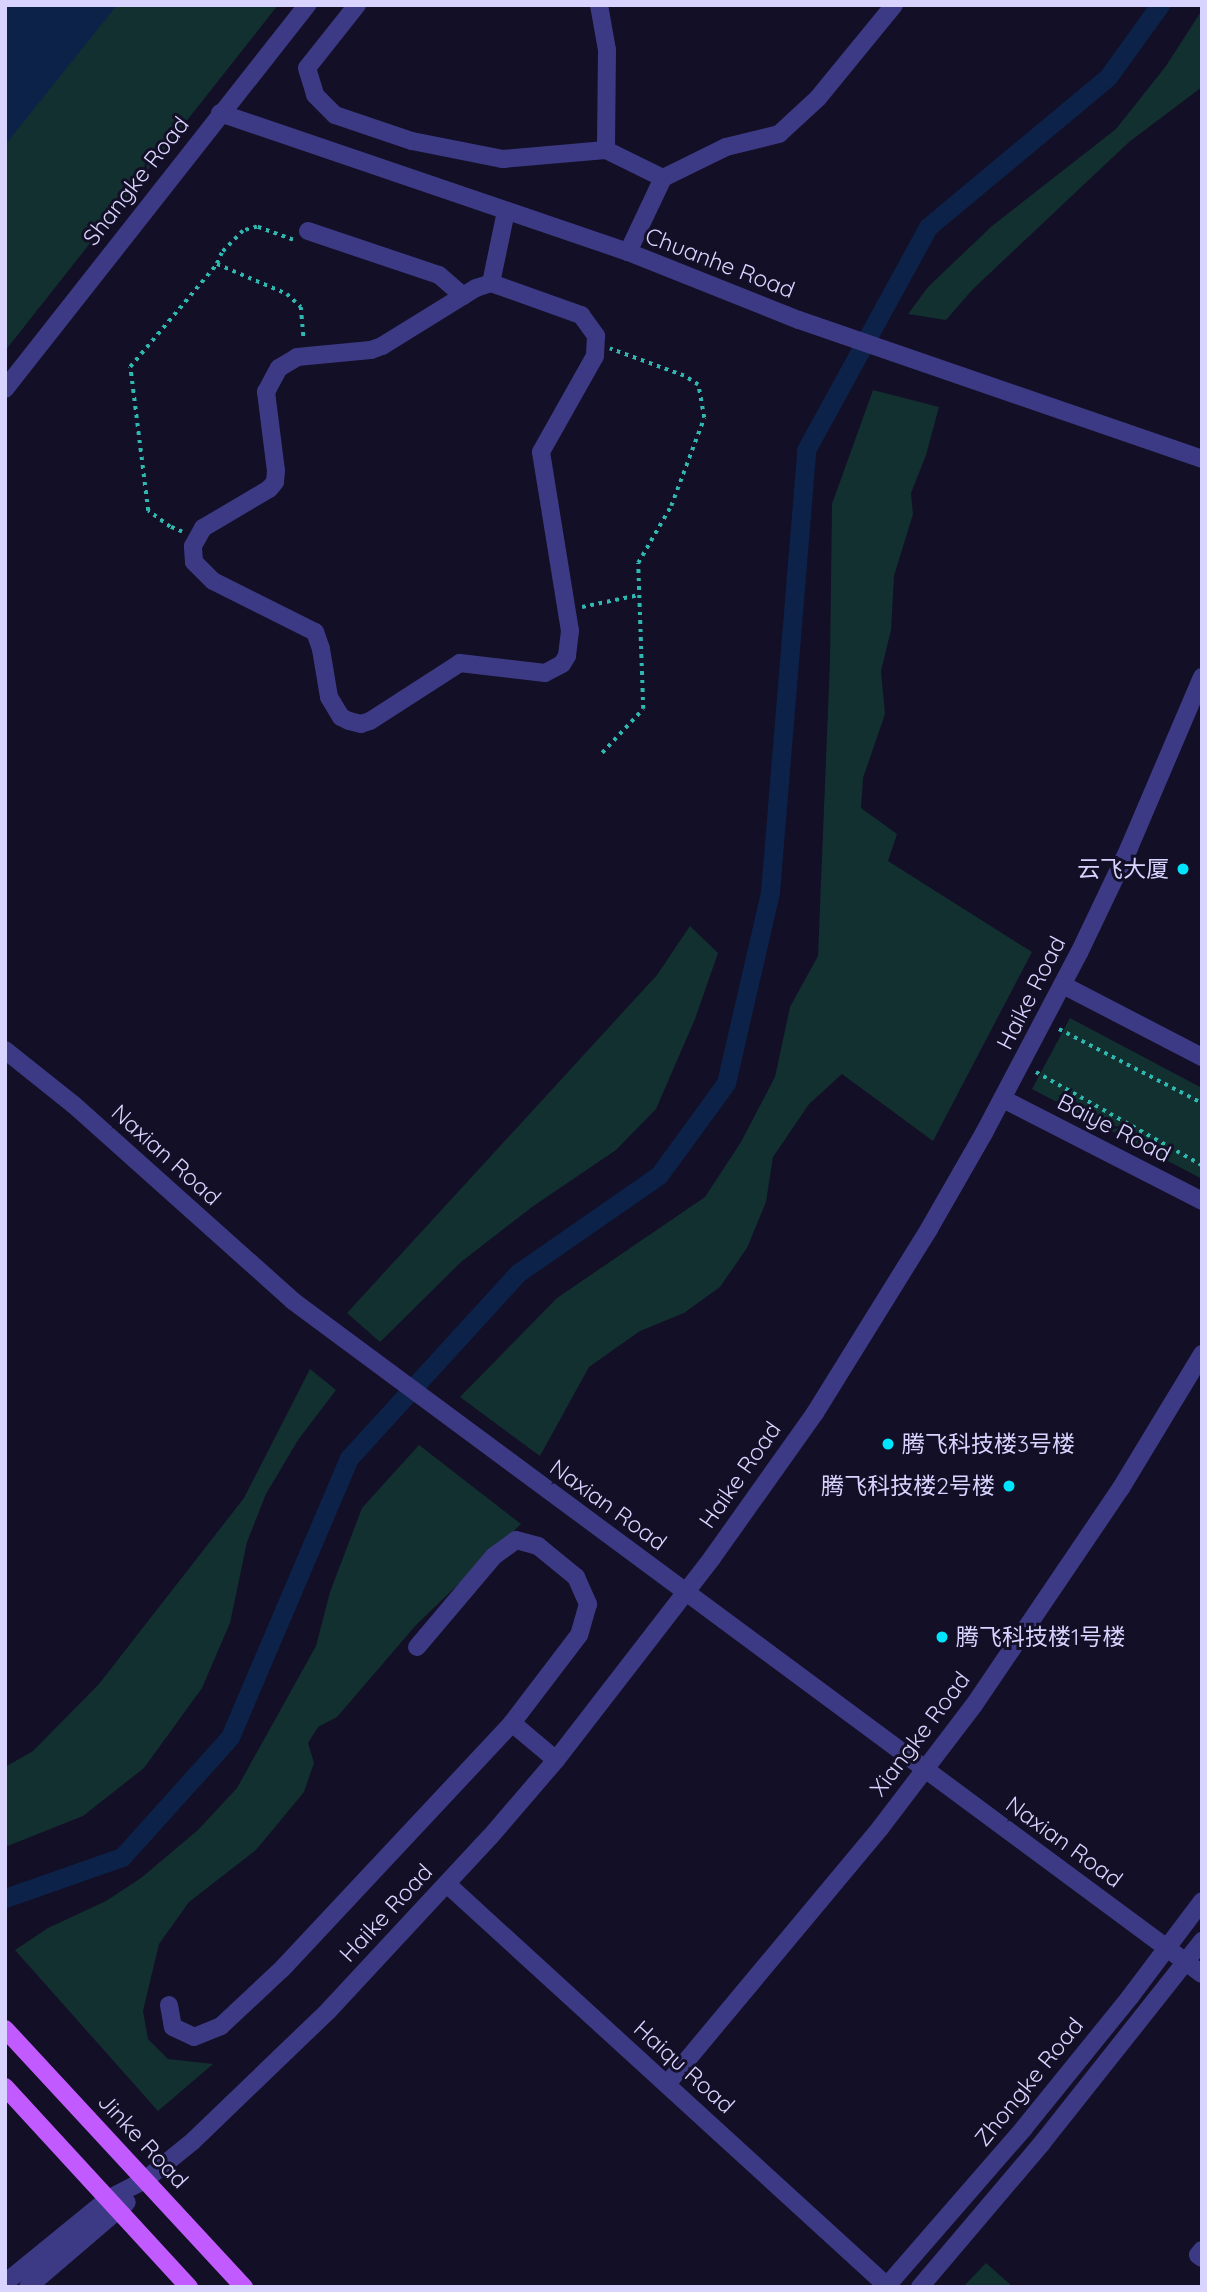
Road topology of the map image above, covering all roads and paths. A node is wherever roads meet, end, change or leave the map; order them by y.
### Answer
1 (307, 5) edge
2 (357, 5) edge
3 (599, 5) edge
4 (894, 5) edge
5 (220, 113) junction
6 (606, 150) junction
7 (663, 178) junction
8 (506, 211) junction
9 (308, 231) joint
10 (628, 252) junction
11 (217, 264) junction
12 (491, 283) junction
13 (463, 296) junction
14 (597, 344) junction
15 (306, 356) junction
16 (5, 389) edge
17 (1202, 460) edge
18 (197, 537) junction
19 (640, 595) junction
20 (566, 610) junction
21 (1202, 677) edge
22 (602, 752) dead end
23 (1063, 985) junction
24 (1045, 1021) junction
25 (5, 1050) edge
26 (1202, 1057) edge
27 (1022, 1064) junction
28 (1003, 1099) junction
29 (1202, 1103) edge
30 (1202, 1165) edge
31 (1202, 1201) edge
32 (1202, 1354) edge
33 (685, 1592) junction
34 (417, 1647) dead end
35 (512, 1723) junction
36 (556, 1760) junction
37 (925, 1770) junction
38 (447, 1884) junction
39 (1202, 1901) edge
40 (1202, 1941) edge
41 (1166, 1948) junction
42 (1186, 1963) junction
43 (1202, 1974) edge
44 (169, 2005) dead end
45 (5, 2029) edge
46 (667, 2084) junction
47 (5, 2087) edge
48 (145, 2180) junction
49 (114, 2205) junction
50 (1202, 2250) edge
51 (1202, 2258) edge
52 (5, 2283) edge
53 (887, 2286) edge
54 (28, 2287) edge
55 (189, 2287) edge
56 (244, 2287) edge
57 (920, 2287) edge

1 - 5 street, Shangke Road
2 - 6 street
3 - 6 street
4 - 7 street
5 - 8 street, Chuanhe Road
5 - 16 street, Shangke Road
6 - 7 street
7 - 10 street
8 - 10 street, Chuanhe Road
8 - 12 street
9 - 11 path
9 - 13 street
10 - 17 street, Chuanhe Road
11 - 15 path
11 - 18 path
12 - 13 street
12 - 14 street
13 - 15 street
14 - 19 path
14 - 20 street
15 - 18 street
18 - 20 street
19 - 20 path
19 - 22 path
21 - 23 street, Haike Road
23 - 24 street, Haike Road
23 - 26 street
24 - 27 street, Haike Road
24 - 29 path
25 - 33 street, Naxian Road
27 - 28 street, Haike Road
27 - 30 path
28 - 31 street, Baiye Road
28 - 33 street, Haike Road
32 - 37 street, Xiangke Road
33 - 36 street, Haike Road
33 - 37 street, Naxian Road
34 - 35 street
35 - 36 street
35 - 44 street
36 - 38 street, Haike Road
37 - 41 street, Naxian Road
37 - 46 street, Xiangke Road
38 - 46 street, Haiqu Road
38 - 48 street, Haike Road
39 - 41 street, Zhongke Road
40 - 42 street
41 - 42 street, Naxian Road
41 - 53 street, Zhongke Road
42 - 43 street, Naxian Road
42 - 57 street
45 - 48 main road, Jinke Road
46 - 53 street, Haiqu Road
47 - 49 main road
48 - 49 street, Haike Road
48 - 56 main road, Jinke Road
49 - 52 street, Haike Road
49 - 54 street, Haike Road
49 - 55 main road
50 - 51 street

